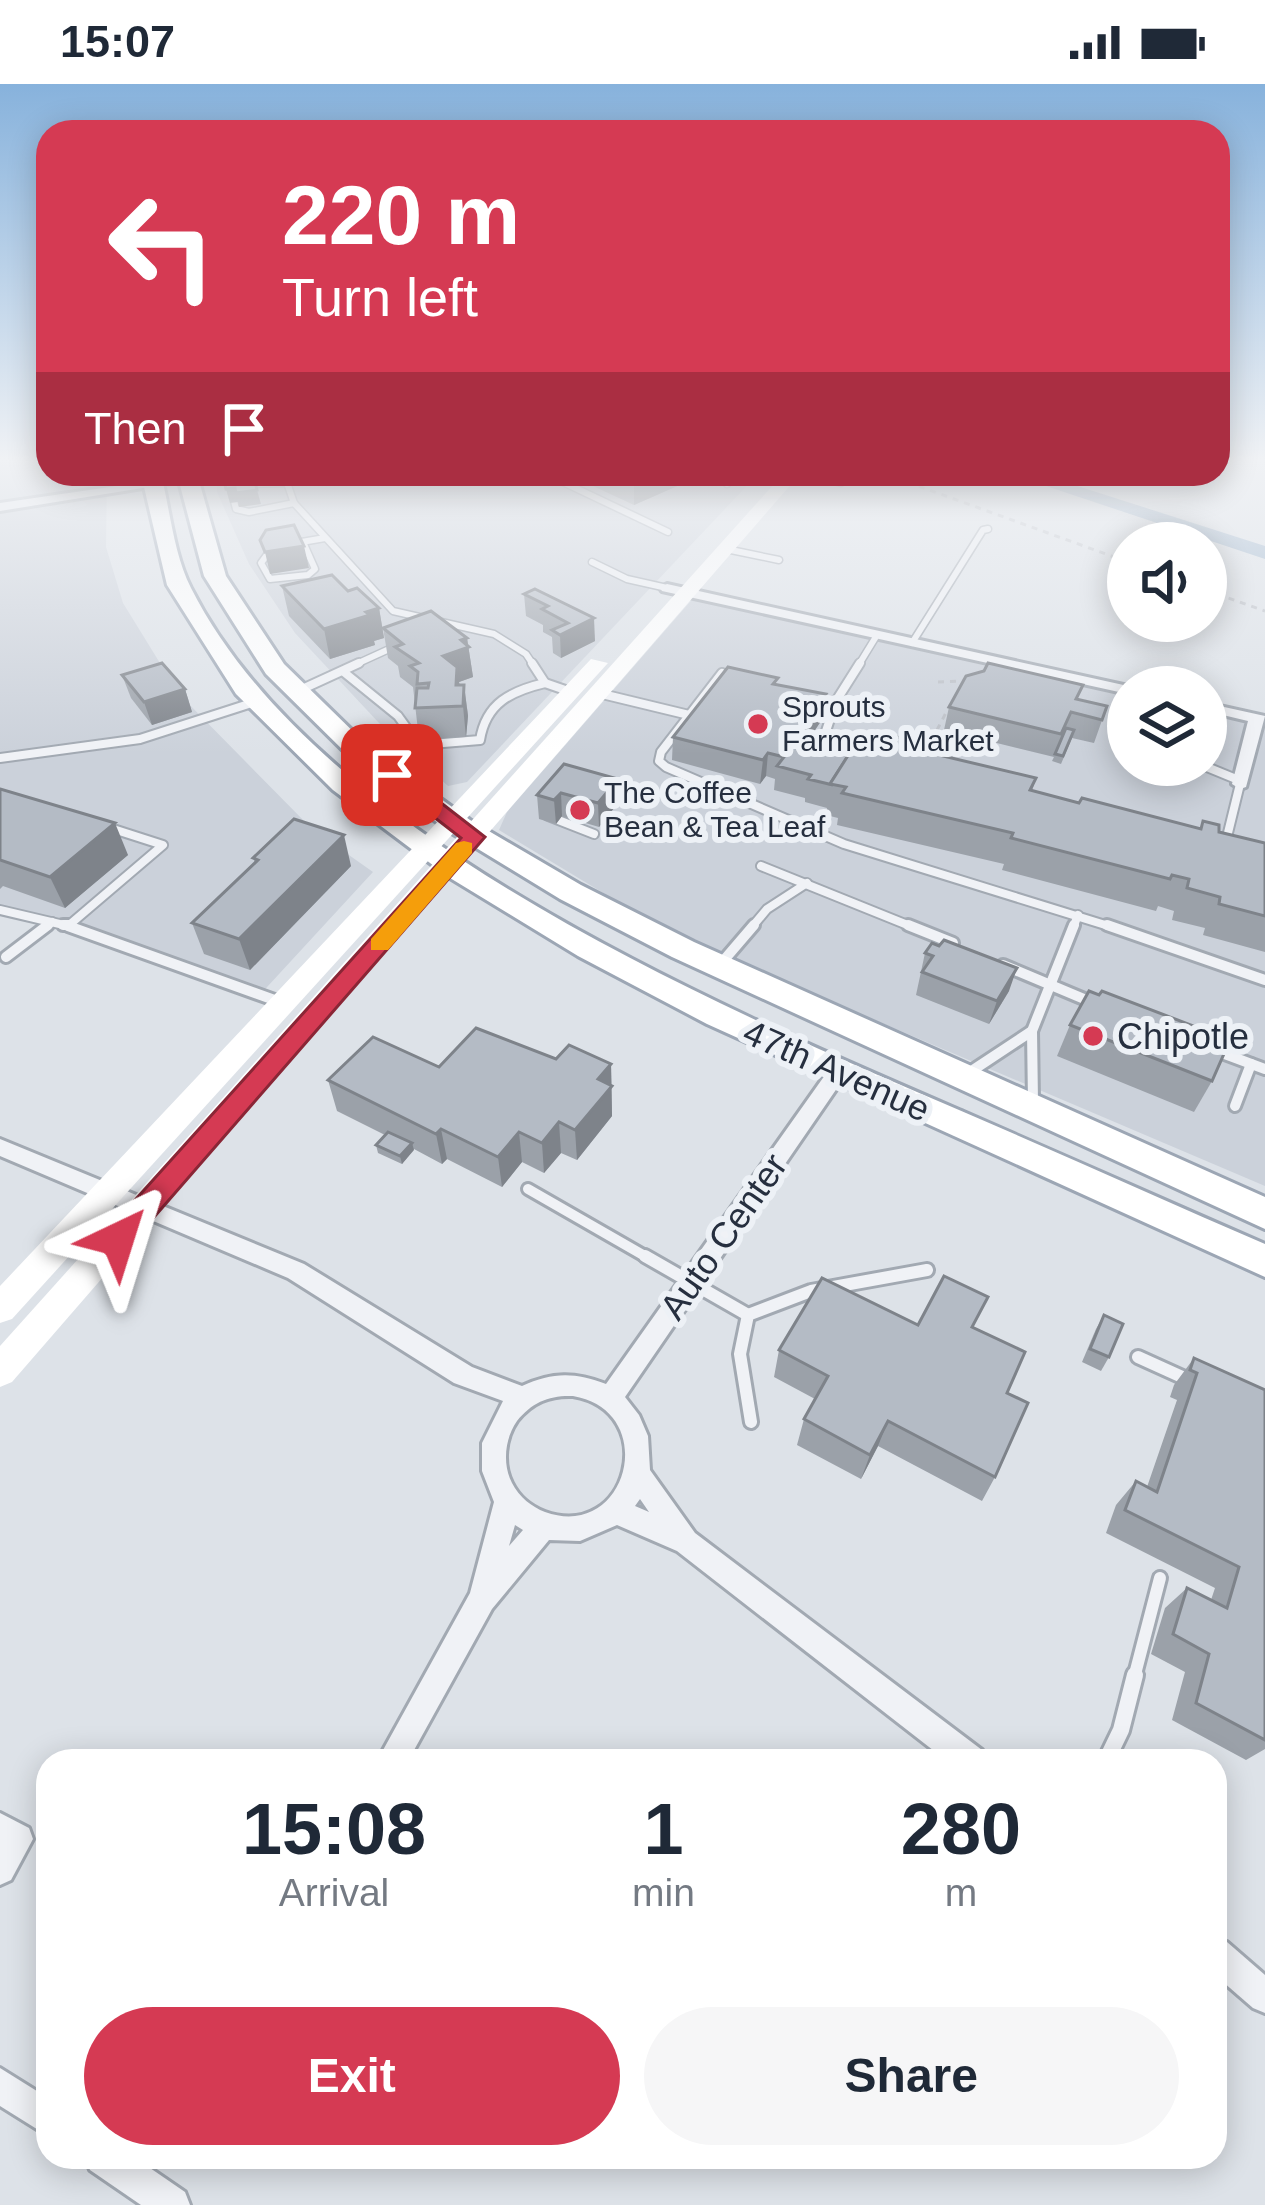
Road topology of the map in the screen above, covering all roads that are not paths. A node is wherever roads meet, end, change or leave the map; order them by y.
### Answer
1 (169, 556) edge
2 (205, 556) edge
3 (264, 556) edge
4 (309, 556) edge
5 (342, 556) edge
6 (706, 556) edge
7 (718, 556) edge
8 (760, 556) edge
9 (967, 556) edge
10 (779, 560) dead end
11 (592, 562) dead end
12 (677, 591) junction
13 (440, 621) junction
14 (420, 633) edge
15 (878, 635) junction
16 (912, 643) junction
17 (399, 644) edge
18 (345, 673) junction
19 (722, 673) edge
20 (545, 683) junction
21 (1107, 689) edge
22 (298, 692) junction
23 (571, 692) junction
24 (598, 693) junction
25 (258, 701) junction
26 (1227, 712) edge
27 (689, 716) junction
28 (1261, 719) edge
29 (842, 752) edge
30 (0, 758) edge
31 (1227, 777) edge
32 (1240, 783) junction
33 (539, 808) edge
34 (87, 821) edge
35 (463, 829) junction
36 (594, 834) dead end
37 (1203, 843) edge
38 (437, 857) junction
39 (761, 866) dead end
40 (806, 884) junction
41 (0, 910) edge
42 (1078, 915) junction
43 (52, 922) junction
44 (68, 926) junction
45 (961, 946) edge
46 (981, 955) edge
47 (2, 960) edge
48 (716, 969) junction
49 (1265, 980) edge
50 (1052, 986) junction
51 (283, 1004) junction
52 (1113, 1010) edge
53 (1032, 1031) junction
54 (1198, 1044) edge
55 (1251, 1064) junction
56 (1265, 1069) edge
57 (837, 1073) junction
58 (962, 1077) junction
59 (1234, 1106) dead end
60 (1036, 1111) junction
61 (0, 1147) edge
62 (528, 1189) dead end
63 (108, 1192) junction
64 (145, 1208) junction
65 (1265, 1214) edge
66 (1265, 1261) edge
67 (927, 1270) dead end
68 (690, 1284) junction
69 (0, 1309) edge
70 (748, 1315) junction
71 (1138, 1357) dead end
72 (0, 1371) edge
73 (463, 1375) junction
74 (1209, 1390) edge
75 (526, 1399) junction
76 (610, 1399) junction
77 (504, 1420) junction
78 (751, 1421) dead end
79 (638, 1475) junction
80 (507, 1503) junction
81 (614, 1510) junction
82 (545, 1526) junction
83 (686, 1542) junction
84 (1160, 1578) dead end
85 (482, 1599) junction
86 (399, 1749) edge
87 (955, 1749) edge
88 (1112, 1749) edge
89 (9, 1833) edge
90 (0, 1869) edge
91 (1227, 1964) edge
92 (1265, 1996) edge
93 (0, 2085) edge
94 (36, 2110) edge
95 (120, 2169) edge
96 (172, 2205) edge

1 - 25 main road, 47th Avenue
2 - 22 main road, 47th Avenue
3 - 4 lane
5 - 13 lane
6 - 12 street
7 - 12 street
8 - 10 lane
9 - 16 lane
11 - 12 lane
12 - 15 street
12 - 23 street
12 - 24 street
13 - 14 lane
13 - 20 lane
15 - 16 street
15 - 29 lane
16 - 21 street
17 - 18 lane
18 - 20 lane
18 - 22 lane
19 - 27 lane
20 - 23 lane
22 - 35 main road, 47th Avenue
23 - 35 street
24 - 27 lane
24 - 35 street
25 - 30 lane
25 - 38 main road, 47th Avenue
26 - 28 street
27 - 42 lane
28 - 32 street
31 - 32 lane
32 - 37 lane
33 - 36 lane
34 - 44 lane
35 - 38 street
35 - 48 main road, 47th Avenue
38 - 51 street
38 - 57 main road, 47th Avenue
38 - 64 street
39 - 40 lane
40 - 45 lane
40 - 48 lane
41 - 43 lane
42 - 49 lane
42 - 50 lane
43 - 44 lane
43 - 47 lane
44 - 51 lane
46 - 50 lane
48 - 58 main road, 47th Avenue
50 - 52 lane
50 - 53 lane
51 - 63 street
53 - 58 lane
53 - 60 lane
54 - 55 lane
55 - 56 lane
55 - 59 lane
57 - 66 main road, 47th Avenue
57 - 68 street, Auto Center
58 - 60 main road, 47th Avenue
60 - 65 main road, 47th Avenue
61 - 63 street
62 - 68 lane
63 - 64 street
63 - 69 street
64 - 72 street
64 - 73 street
67 - 70 lane
68 - 70 lane
68 - 76 street, Auto Center
70 - 78 lane
71 - 74 lane
73 - 75 street
73 - 77 street
75 - 76 street
75 - 77 street
76 - 79 street
77 - 80 street
79 - 81 street
79 - 83 street
80 - 82 street
80 - 85 street
81 - 82 street
81 - 83 street
82 - 85 street
83 - 87 street
84 - 88 lane
85 - 86 street
89 - 90 street
91 - 92 street
93 - 94 street
95 - 96 street

